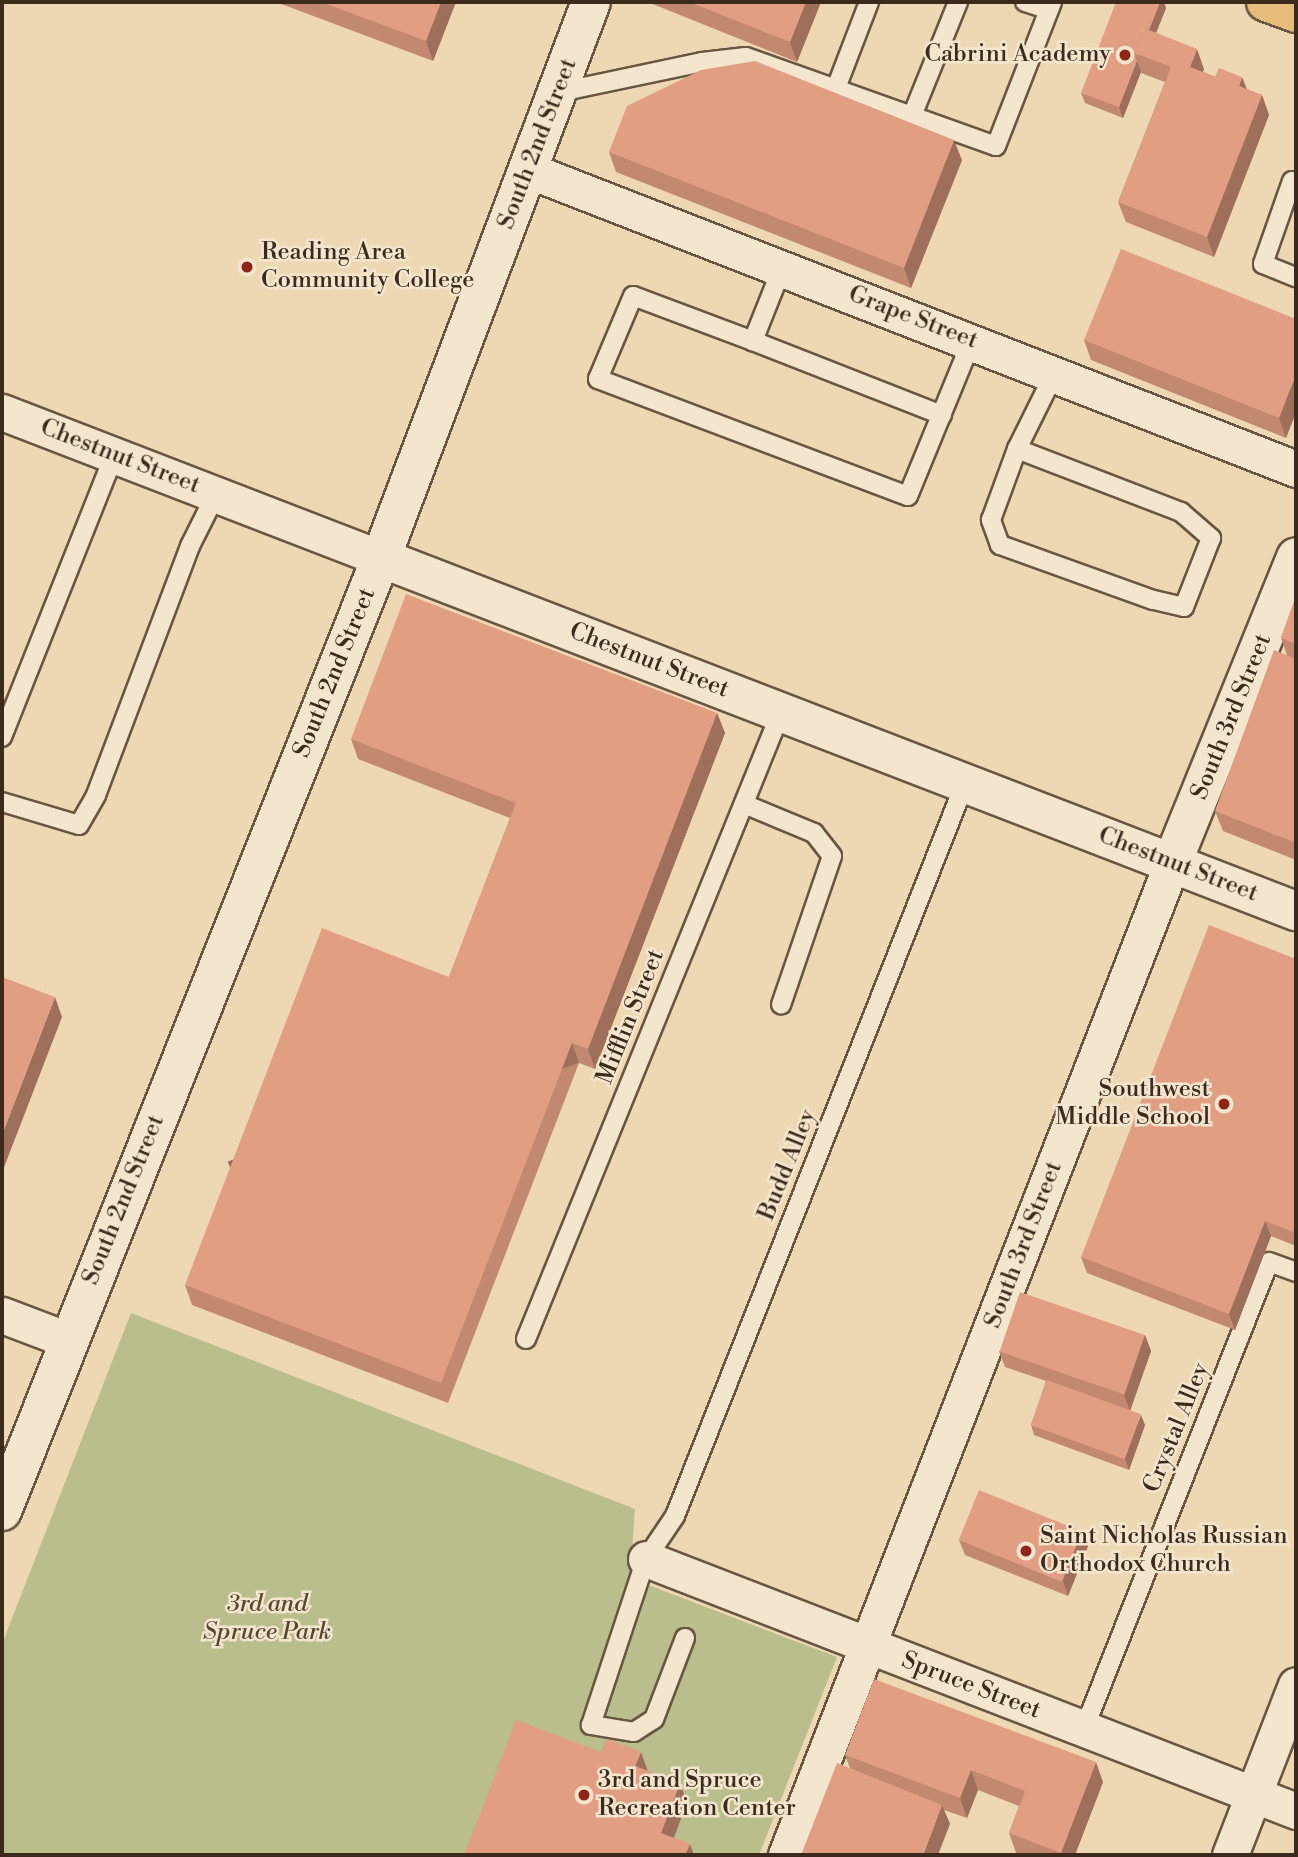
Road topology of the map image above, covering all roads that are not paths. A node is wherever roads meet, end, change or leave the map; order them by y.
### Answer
1 (591, 2) edge
2 (869, 2) edge
3 (958, 2) edge
4 (1025, 2) edge
5 (1266, 2) edge
6 (1051, 6) edge
7 (1296, 13) edge
8 (836, 88) junction
9 (560, 92) junction
10 (912, 116) junction
11 (528, 170) junction
12 (1296, 183) edge
13 (782, 268) junction
14 (1296, 277) edge
15 (972, 340) junction
16 (752, 341) junction
17 (1055, 372) junction
18 (2, 412) edge
19 (942, 415) junction
20 (1017, 449) junction
21 (114, 455) junction
22 (1296, 469) edge
23 (216, 494) junction
24 (381, 558) junction
25 (1296, 558) edge
26 (781, 712) junction
27 (2, 737) edge
28 (965, 783) junction
29 (2, 802) edge
30 (744, 804) junction
31 (1172, 863) junction
32 (1296, 911) edge
33 (781, 1005) dead end
34 (1296, 1272) edge
35 (2, 1315) edge
36 (526, 1339) dead end
37 (68, 1340) junction
38 (2, 1511) edge
39 (646, 1559) junction
40 (685, 1637) dead end
41 (868, 1646) junction
42 (1296, 1685) edge
43 (1084, 1729) junction
44 (1253, 1795) junction
45 (1296, 1811) edge
46 (786, 1855) edge
47 (1230, 1855) edge

1 - 9 street, South 2nd Street
2 - 8 lane
3 - 10 lane
4 - 6 lane
5 - 7 main road
6 - 10 lane
8 - 9 lane
8 - 10 lane
9 - 11 street, South 2nd Street
11 - 13 street, Grape Street
11 - 24 street, South 2nd Street
12 - 14 lane
13 - 15 street, Grape Street
13 - 16 lane
15 - 17 street, Grape Street
15 - 19 lane
16 - 19 lane
16 - 19 lane
17 - 20 lane
17 - 22 street, Grape Street
18 - 21 street, Chestnut Street
20 - 20 lane
21 - 23 street, Chestnut Street
21 - 27 lane
23 - 24 street, Chestnut Street
23 - 29 lane
24 - 26 street, Chestnut Street
24 - 37 street, South 2nd Street
25 - 31 street, South 3rd Street
26 - 28 street, Chestnut Street
26 - 30 lane, Mifflin Street
28 - 31 street, Chestnut Street
28 - 39 lane, Budd Alley
30 - 33 lane
30 - 36 lane, Mifflin Street
31 - 32 street, Chestnut Street
31 - 41 street, South 3rd Street
34 - 43 lane, Crystal Alley
35 - 37 street
37 - 38 street, South 2nd Street
39 - 40 lane, Budd Alley
39 - 41 street, Spruce Street
41 - 43 street, Spruce Street
41 - 46 street, South 3rd Street
42 - 44 street
43 - 44 street, Spruce Street
44 - 45 street, Spruce Street
44 - 47 street

